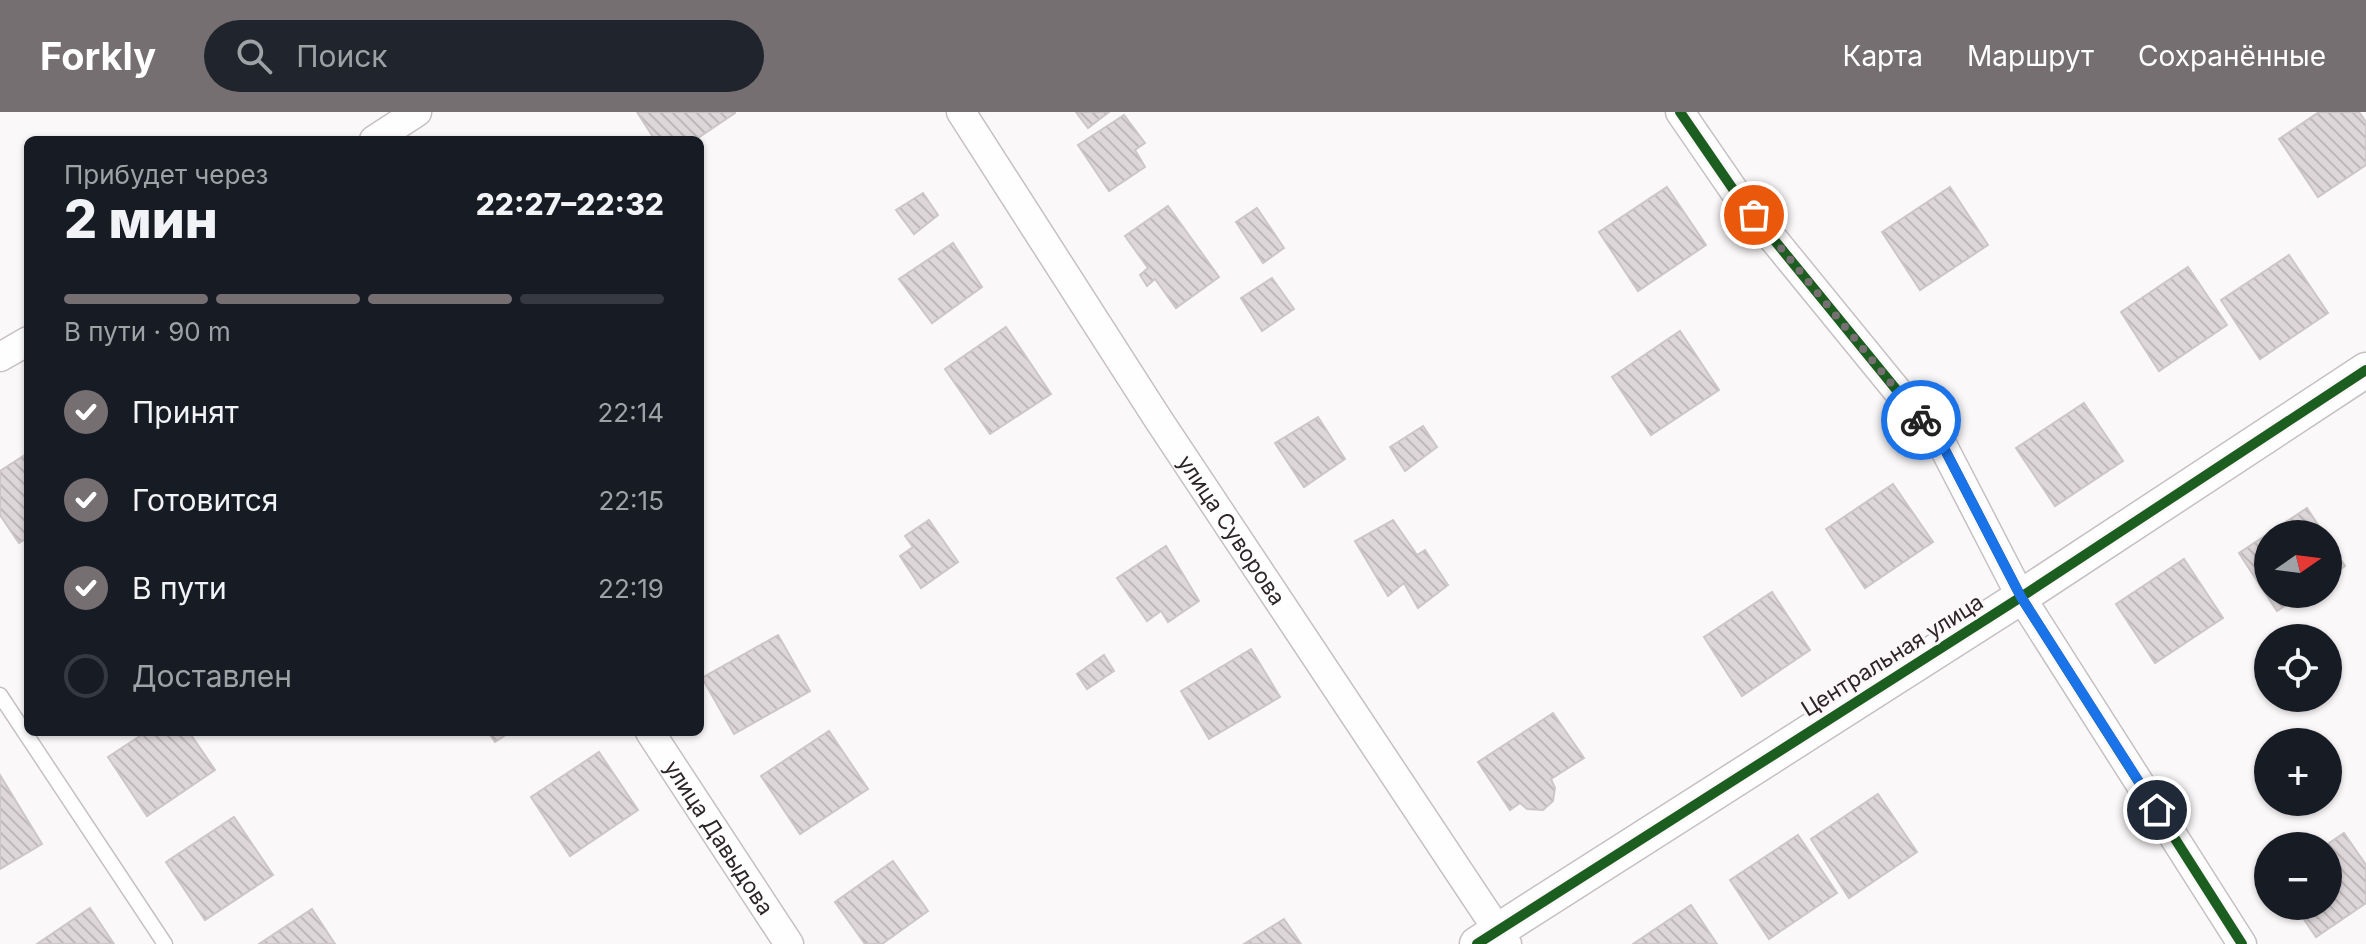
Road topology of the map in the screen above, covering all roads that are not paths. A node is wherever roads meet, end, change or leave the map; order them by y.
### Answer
1 (417, 112) edge
2 (961, 112) edge
3 (1680, 112) edge
4 (380, 136) edge
5 (24, 343) edge
6 (0, 357) edge
7 (2366, 370) edge
8 (2021, 597) junction
9 (0, 695) edge
10 (24, 731) edge
11 (27, 736) edge
12 (653, 736) edge
13 (1494, 939) edge
14 (165, 944) edge
15 (789, 944) edge
16 (2242, 944) edge

1 - 4 street
2 - 13 street, улица Суворова
3 - 8 street
5 - 6 street
7 - 8 street, Центральная улица
8 - 13 street, Центральная улица
8 - 16 street
9 - 10 lane
11 - 14 lane
12 - 15 street, улица Давыдова

